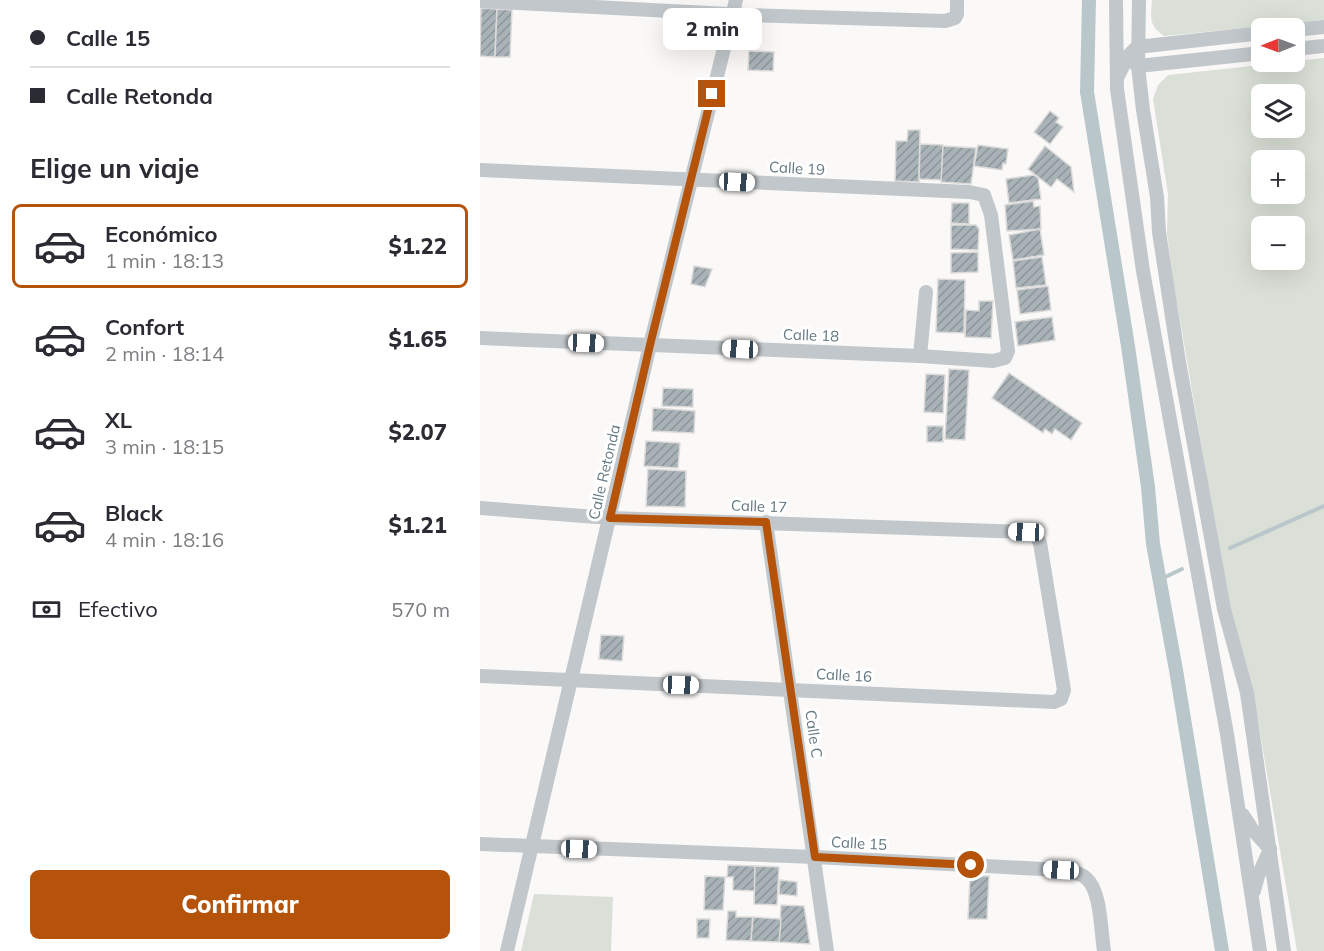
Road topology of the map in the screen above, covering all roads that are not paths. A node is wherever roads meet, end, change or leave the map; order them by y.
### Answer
1 (735, 0) edge
2 (957, 0) edge
3 (1116, 0) edge
4 (1139, 0) edge
5 (480, 1) edge
6 (732, 14) junction
7 (1324, 27) edge
8 (1115, 28) junction
9 (1305, 29) edge
10 (1251, 35) edge
11 (1324, 46) edge
12 (1305, 48) edge
13 (1132, 52) junction
14 (1251, 54) edge
15 (1138, 66) junction
16 (1117, 89) junction
17 (480, 170) edge
18 (691, 180) junction
19 (926, 292) dead end
20 (480, 338) edge
21 (650, 345) junction
22 (920, 356) junction
23 (997, 360) joint
24 (480, 508) edge
25 (610, 518) junction
26 (766, 522) junction
27 (480, 676) edge
28 (572, 681) junction
29 (791, 689) junction
30 (1061, 699) joint
31 (1239, 805) junction
32 (480, 844) edge
33 (531, 847) junction
34 (1270, 849) junction
35 (815, 857) junction
36 (1253, 905) junction
37 (507, 951) edge
38 (826, 951) edge
39 (1104, 951) edge
40 (1260, 951) edge
41 (1284, 951) edge

1 - 6 street, Calle Retonda
2 - 6 street
3 - 8 street
4 - 13 street
5 - 6 street
6 - 18 street, Calle Retonda
7 - 9 street
8 - 13 street
8 - 16 street
10 - 13 street
11 - 12 street
13 - 15 street
13 - 16 street
14 - 15 street
15 - 34 street
16 - 31 street
17 - 18 street, Calle 19
18 - 21 street, Calle Retonda
18 - 23 street, Calle 19
19 - 22 street
20 - 21 street, Calle 18
21 - 22 street, Calle 18
21 - 25 street, Calle Retonda
22 - 23 street, Calle 18
24 - 25 street, Calle 17
25 - 26 street, Calle 17
25 - 28 street, Calle Retonda
26 - 29 street, Calle C
26 - 30 street, Calle 17
27 - 28 street, Calle 16
28 - 29 street, Calle 16
28 - 33 street, Calle Retonda
29 - 30 street, Calle 16
29 - 35 street, Calle C
31 - 34 street
31 - 36 street
32 - 33 street, Calle 15
33 - 35 street, Calle 15
33 - 37 street, Calle Retonda
34 - 36 street
34 - 41 street
35 - 38 street, Calle C
35 - 39 street, Calle 15
36 - 40 street

